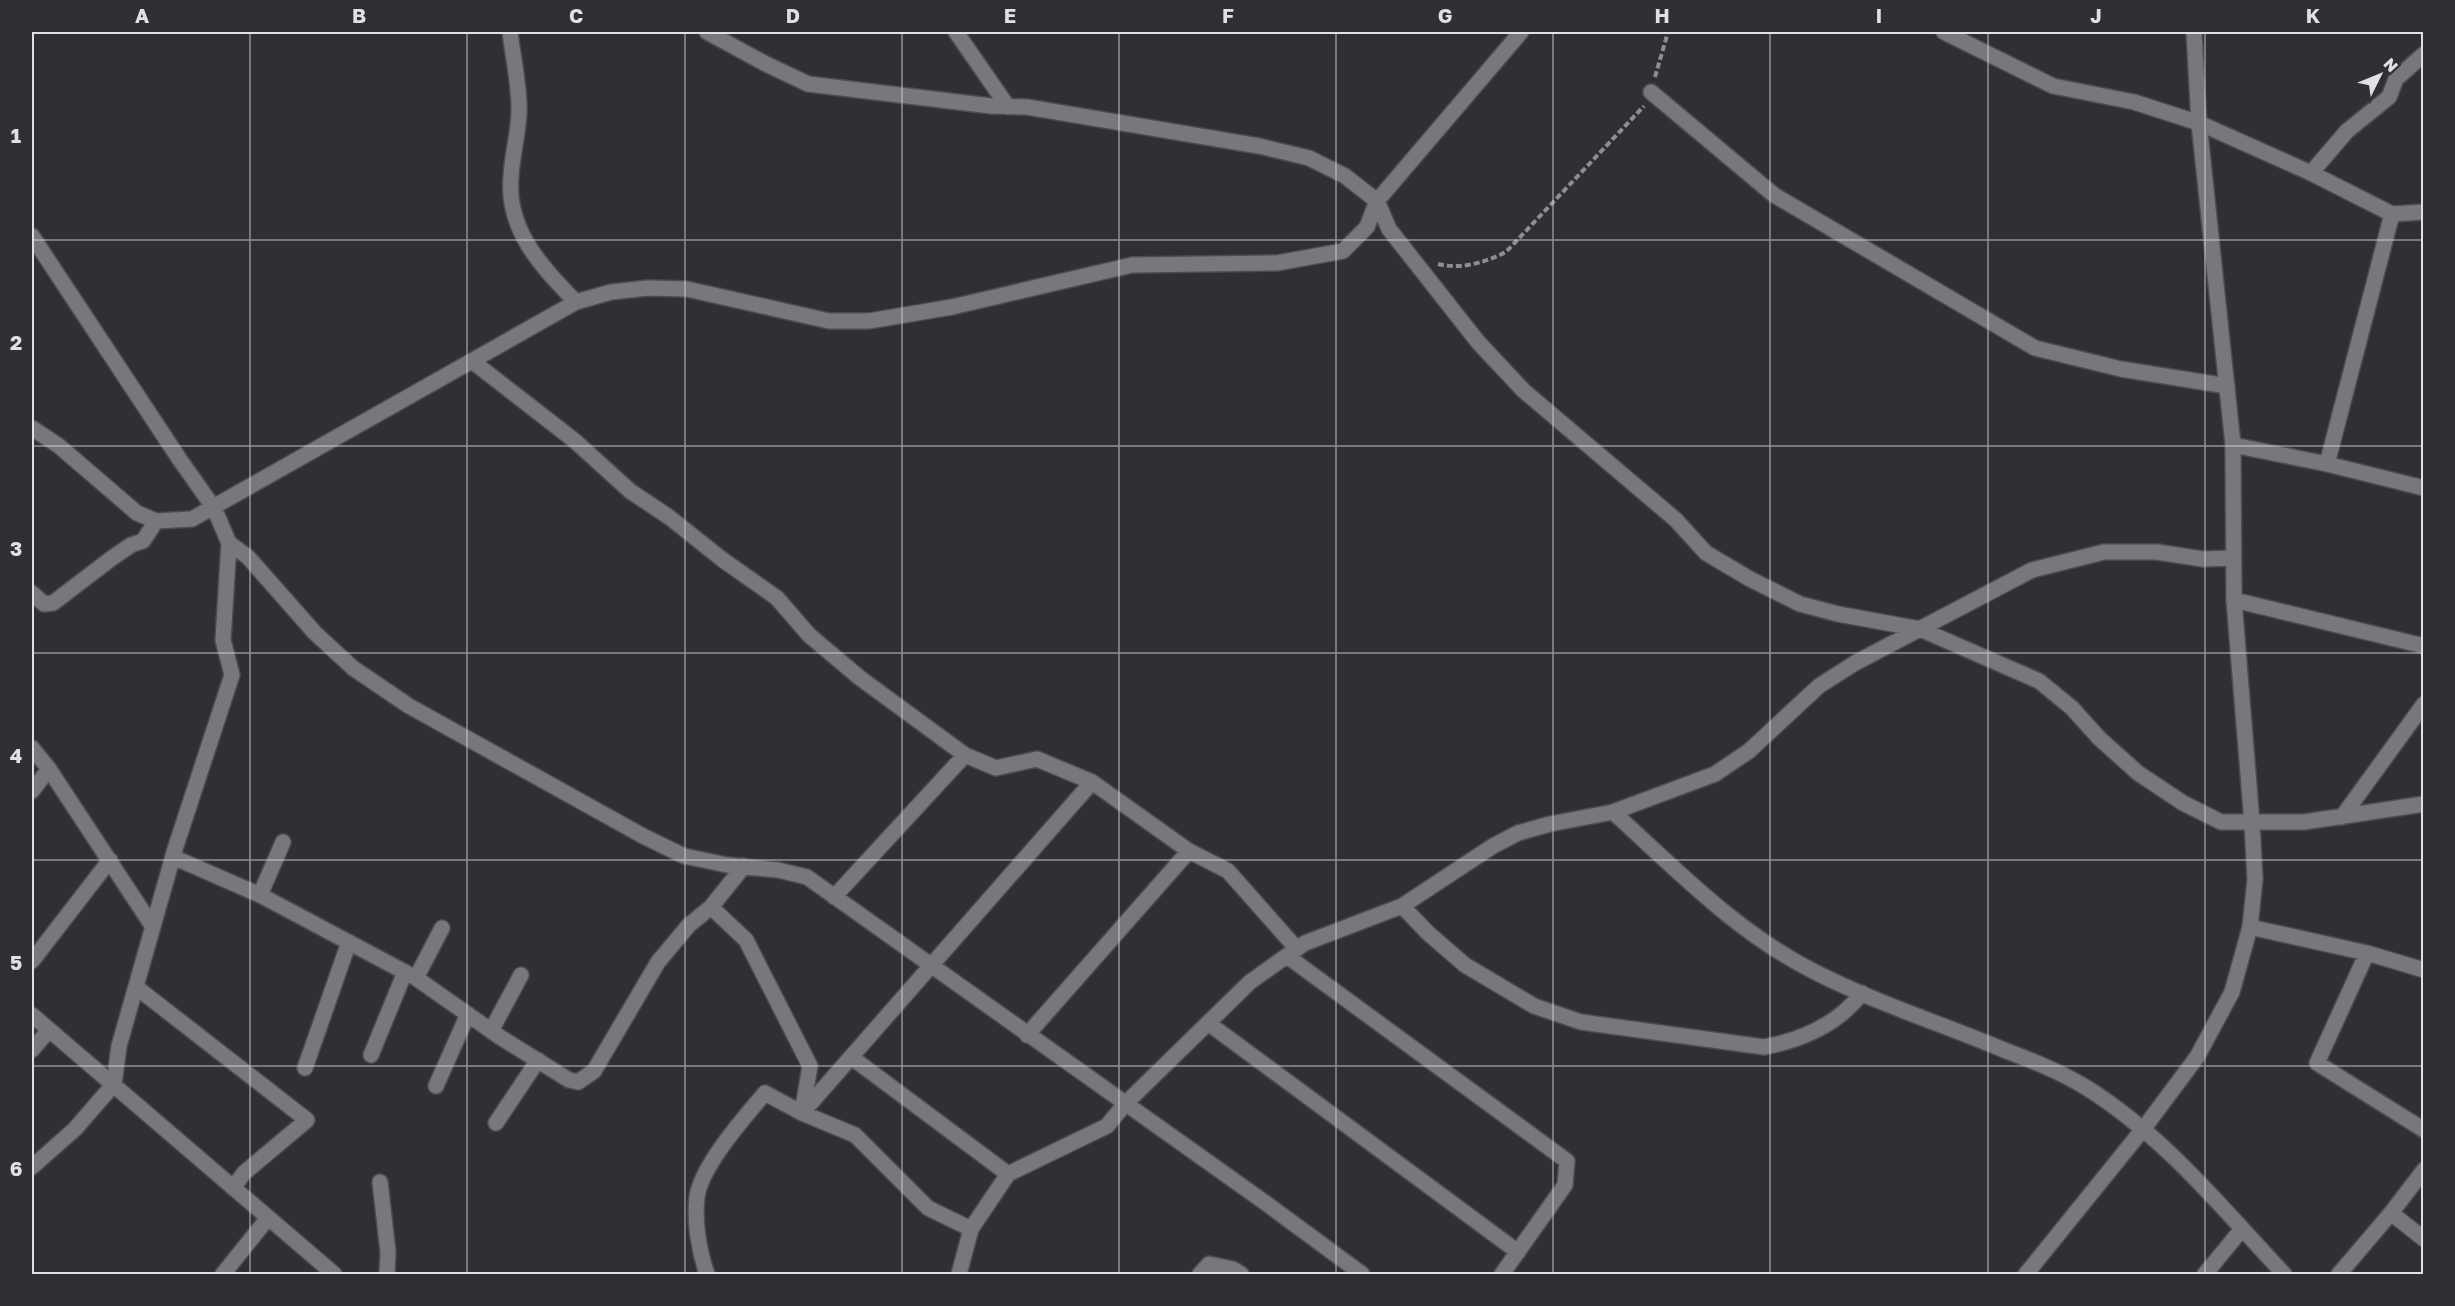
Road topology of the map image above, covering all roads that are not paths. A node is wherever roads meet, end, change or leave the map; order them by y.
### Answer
1 (510, 32) edge
2 (707, 32) edge
3 (956, 32) edge
4 (1520, 32) edge
5 (1944, 32) edge
6 (2194, 32) edge
7 (2424, 54) edge
8 (1651, 92) road end
9 (1008, 107) junction
10 (2199, 123) junction
11 (2311, 173) junction
12 (1377, 201) junction
13 (2424, 212) edge
14 (2392, 214) junction
15 (32, 236) edge
16 (576, 302) junction
17 (472, 361) junction
18 (2227, 386) junction
19 (32, 428) edge
20 (2233, 445) junction
21 (2327, 464) junction
22 (2424, 488) edge
23 (214, 508) junction
24 (156, 521) junction
25 (229, 543) junction
26 (2233, 558) junction
27 (32, 593) edge
28 (2234, 600) junction
29 (1920, 629) junction
30 (2424, 646) edge
31 (2424, 704) edge
32 (32, 748) edge
33 (965, 755) junction
34 (49, 769) junction
35 (1092, 782) junction
36 (32, 791) edge
37 (2424, 804) edge
38 (1613, 812) junction
39 (2342, 817) junction
40 (2252, 823) junction
41 (283, 842) dead end
42 (1189, 851) junction
43 (173, 856) junction
44 (110, 861) junction
45 (744, 867) junction
46 (260, 895) junction
47 (834, 897) junction
48 (1402, 906) junction
49 (711, 907) junction
50 (153, 927) junction
51 (2250, 927) junction
52 (442, 928) dead end
53 (350, 942) junction
54 (1292, 953) junction
55 (2367, 953) junction
56 (32, 961) edge
57 (931, 966) junction
58 (2424, 970) edge
59 (411, 975) junction
60 (521, 975) dead end
61 (136, 987) junction
62 (1862, 993) junction
63 (468, 1014) junction
64 (32, 1015) edge
65 (1208, 1023) junction
66 (49, 1030) junction
67 (491, 1030) junction
68 (1027, 1035) junction
69 (32, 1050) edge
70 (371, 1055) dead end
71 (851, 1057) junction
72 (538, 1060) junction
73 (305, 1068) dead end
74 (114, 1084) junction
75 (436, 1086) dead end
76 (1125, 1104) junction
77 (802, 1113) junction
78 (496, 1123) dead end
79 (2144, 1128) junction
80 (2424, 1130) edge
81 (32, 1167) edge
82 (2424, 1170) edge
83 (1008, 1174) junction
84 (380, 1182) dead end
85 (233, 1188) junction
86 (2391, 1213) junction
87 (268, 1218) junction
88 (971, 1229) junction
89 (2242, 1230) junction
90 (2424, 1239) edge
91 (1518, 1252) junction
92 (223, 1275) edge
93 (334, 1275) edge
94 (387, 1275) edge
95 (707, 1275) edge
96 (959, 1275) edge
97 (1200, 1275) edge
98 (1241, 1275) edge
99 (1362, 1275) edge
100 (1502, 1275) edge
101 (2026, 1275) edge
102 (2205, 1275) edge
103 (2284, 1275) edge
104 (2339, 1275) edge

1 - 16 street
2 - 9 street
3 - 9 street
4 - 12 street
5 - 10 street
6 - 10 street
7 - 11 street
8 - 18 street
9 - 12 street
10 - 11 street
10 - 18 street
11 - 14 street
12 - 16 street
12 - 29 street
13 - 14 street
14 - 21 street
15 - 23 street
16 - 17 street
17 - 23 street
17 - 33 street
18 - 20 street
19 - 24 street
20 - 21 street
20 - 26 street
21 - 22 street
23 - 24 street
23 - 25 street
24 - 27 street
25 - 43 street
25 - 45 street
26 - 28 street
26 - 29 street
28 - 30 street
28 - 40 street
29 - 38 street
29 - 40 street
31 - 39 street
32 - 34 street
33 - 35 street
33 - 47 street
34 - 36 street
34 - 44 street
35 - 42 street
35 - 57 street
37 - 39 street
38 - 48 street
38 - 62 street
39 - 40 street
40 - 51 street
41 - 46 street
42 - 54 street
42 - 68 street
43 - 46 street
43 - 50 street
44 - 50 street
44 - 56 street
45 - 47 street
45 - 49 street
46 - 53 street
47 - 57 street
48 - 54 street
48 - 62 street
49 - 72 street
49 - 77 street
50 - 61 street
51 - 55 street
51 - 79 street
52 - 59 street
53 - 59 street
53 - 73 street
54 - 65 street
54 - 91 street
55 - 58 street
55 - 80 street
57 - 68 street
57 - 71 street
59 - 63 street
59 - 70 street
60 - 67 street
61 - 74 street
61 - 85 street
62 - 79 street
63 - 67 street
63 - 75 street
64 - 66 street
65 - 76 street
65 - 91 street
66 - 69 street
66 - 74 street
67 - 72 street
68 - 76 street
71 - 77 street
71 - 83 street
72 - 78 street
74 - 81 street
74 - 85 street
76 - 83 street
76 - 99 street
77 - 88 street
77 - 95 street
79 - 89 street
79 - 101 street
82 - 86 street
83 - 88 street
84 - 94 street
85 - 87 street
86 - 90 street
86 - 104 street
87 - 92 street
87 - 93 street
88 - 96 street
89 - 102 street
89 - 103 street
91 - 100 street
97 - 98 street

